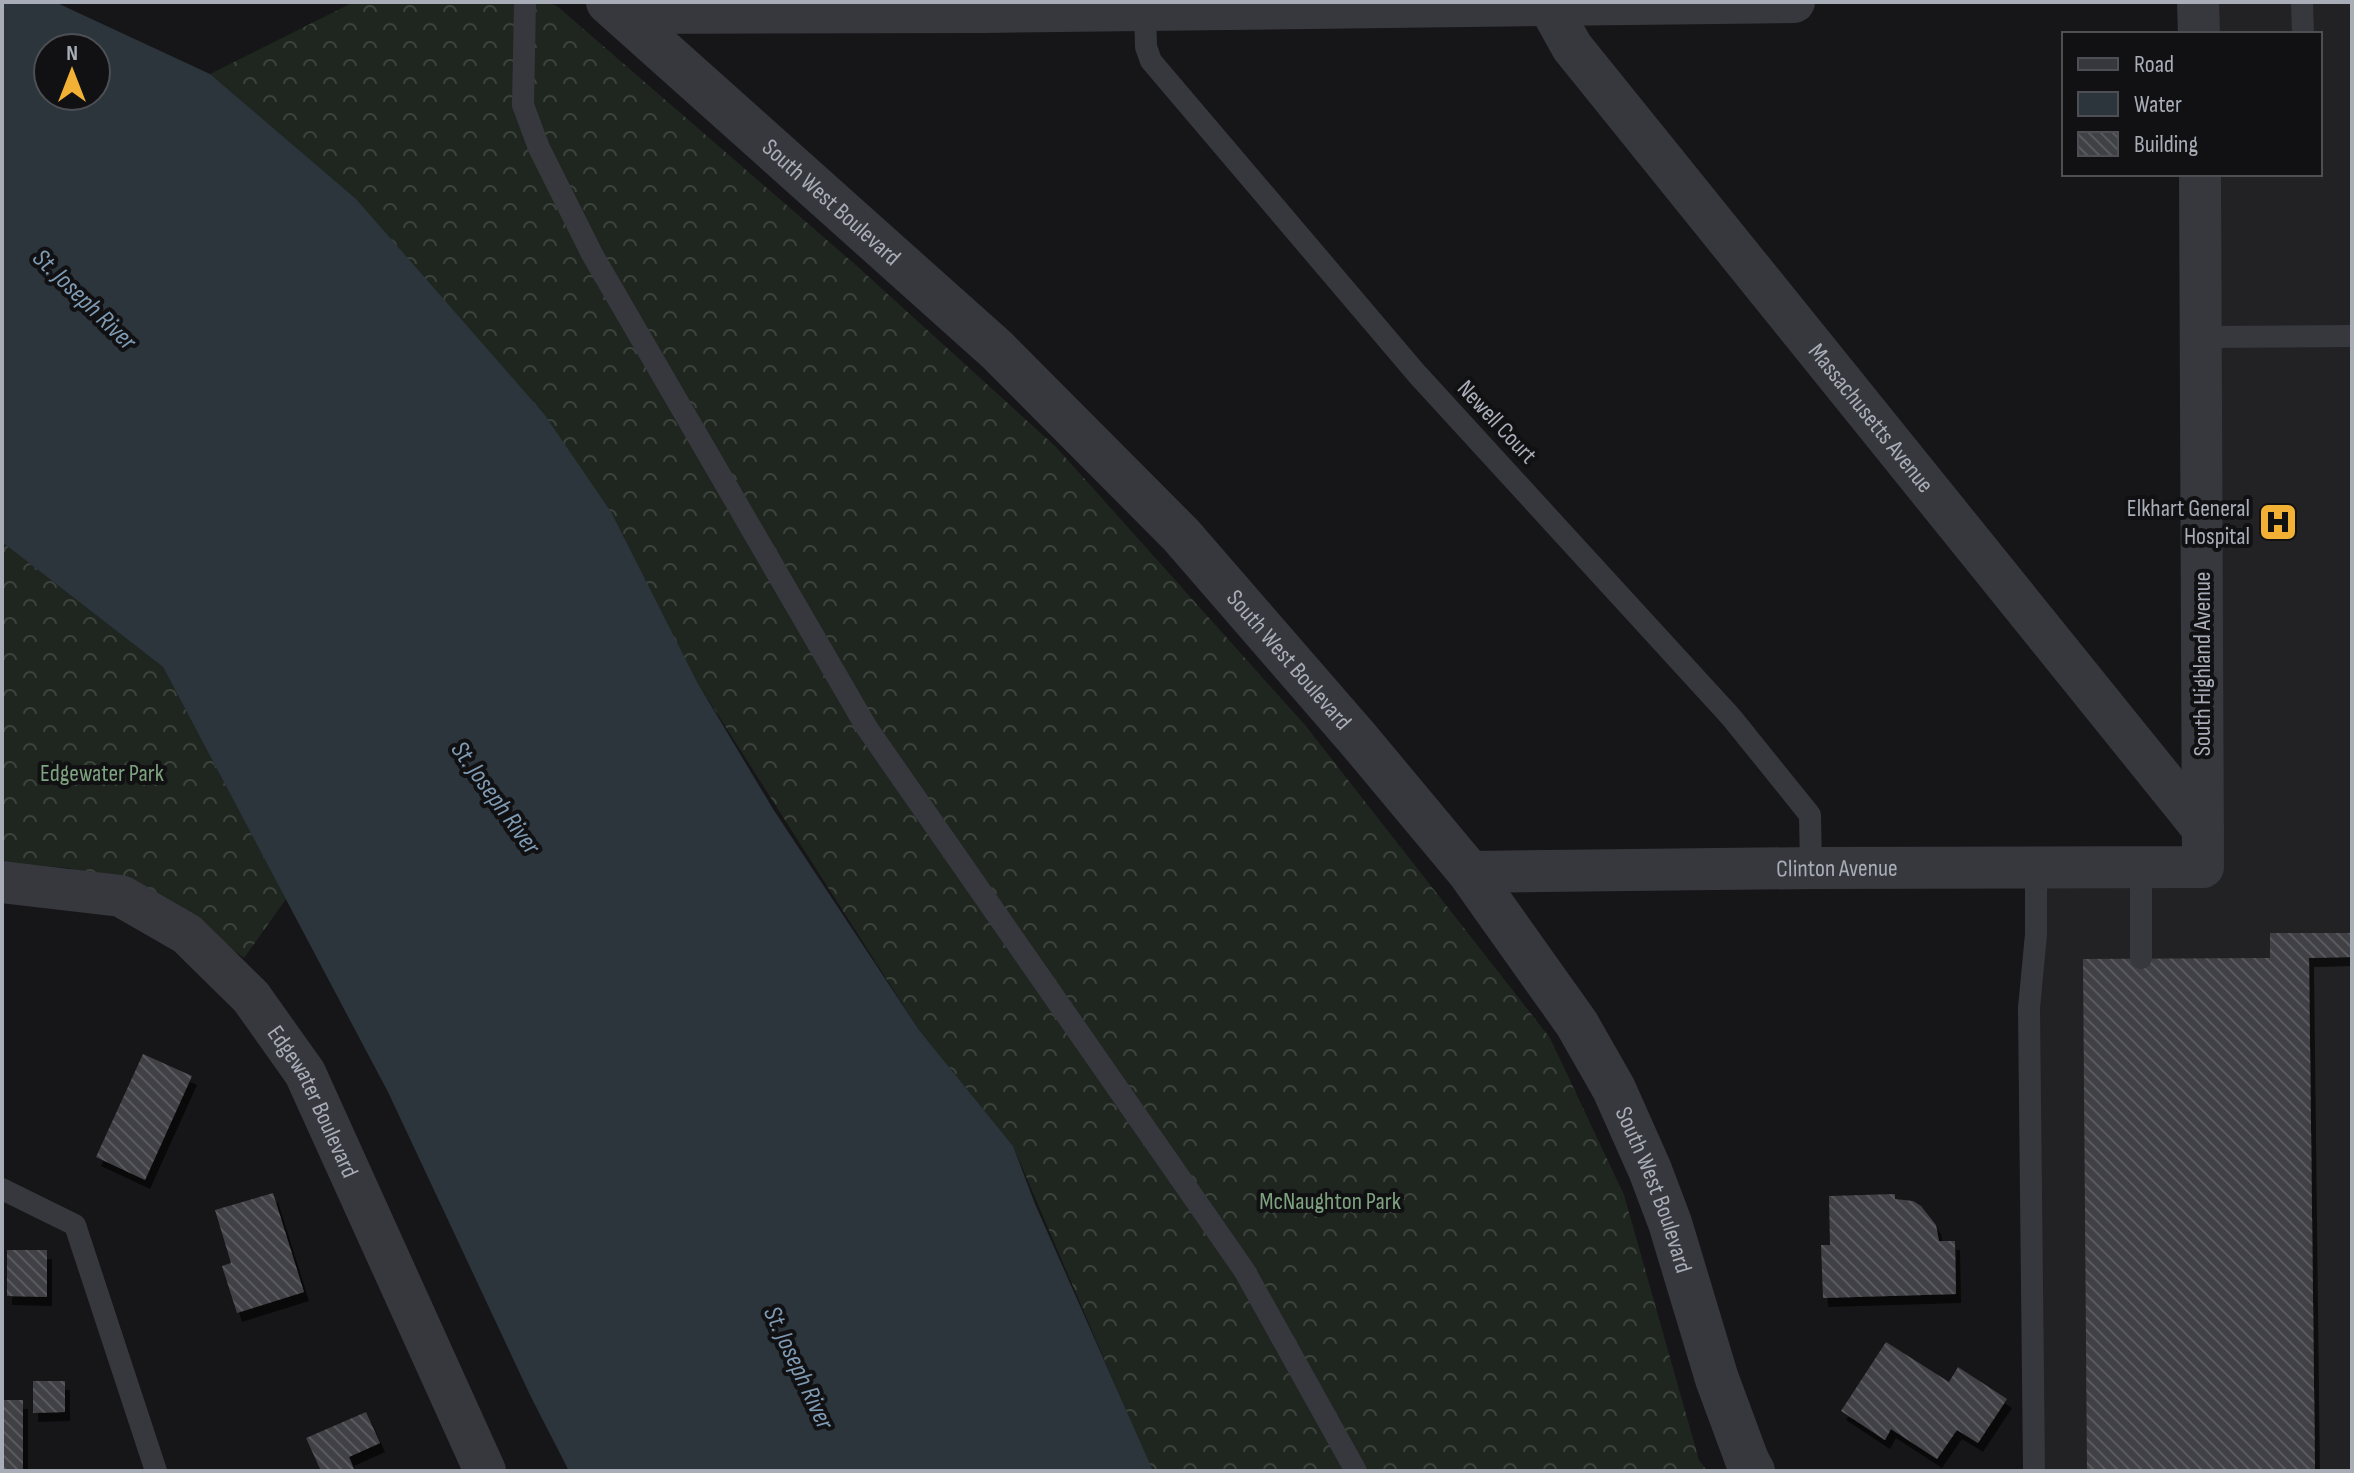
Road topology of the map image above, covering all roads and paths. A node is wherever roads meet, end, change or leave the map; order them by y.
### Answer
1 (525, 2) edge
2 (1794, 2) edge
3 (2198, 2) edge
4 (2302, 2) edge
5 (1548, 3) edge
6 (802, 7) edge
7 (983, 7) edge
8 (615, 8) edge
9 (1145, 9) junction
10 (2199, 32) edge
11 (2303, 32) edge
12 (2200, 176) edge
13 (2352, 336) edge
14 (2201, 337) junction
15 (2203, 848) junction
16 (1811, 868) junction
17 (2036, 868) junction
18 (2141, 868) junction
19 (1469, 872) junction
20 (2, 882) edge
21 (2141, 958) dead end
22 (2, 1189) edge
23 (156, 1471) edge
24 (485, 1471) edge
25 (1356, 1471) edge
26 (1753, 1471) edge
27 (2034, 1471) edge

1 - 25 lane
2 - 5 street
3 - 10 street
4 - 11 lane
5 - 9 street
5 - 15 street, Massachusetts Avenue
6 - 7 street
6 - 8 street
7 - 9 street
8 - 19 street, South West Boulevard
9 - 16 lane, Newell Court
12 - 14 street, South Highland Avenue
13 - 14 lane
14 - 15 street, South Highland Avenue
15 - 18 street, Clinton Avenue
16 - 17 street, Clinton Avenue
16 - 19 street, Clinton Avenue
17 - 18 street, Clinton Avenue
17 - 27 lane
18 - 21 lane
19 - 26 street, South West Boulevard
20 - 24 street, Edgewater Boulevard
22 - 23 lane

